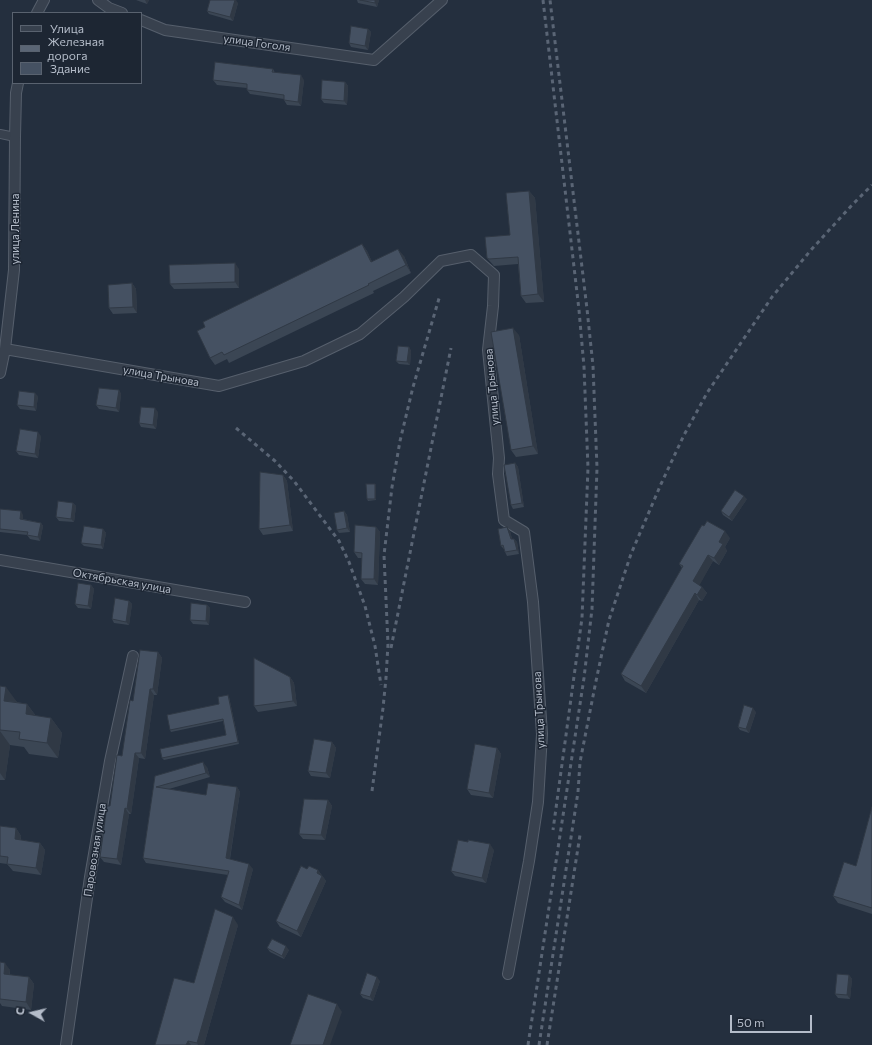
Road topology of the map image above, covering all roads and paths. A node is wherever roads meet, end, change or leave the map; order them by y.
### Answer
1 (44, 0) edge
2 (98, 0) edge
3 (442, 0) edge
4 (38, 12) edge
5 (119, 12) edge
6 (142, 20) edge
7 (18, 84) edge
8 (0, 134) edge
9 (15, 137) junction
10 (5, 349) junction
11 (0, 373) edge
12 (0, 560) edge
13 (245, 602) dead end
14 (134, 656) dead end
15 (508, 974) dead end
16 (66, 1045) edge

1 - 4 street
2 - 5 street
3 - 6 street, улица Гоголя
7 - 9 street, улица Ленина
8 - 9 street
9 - 10 street, улица Ленина
10 - 11 street, улица Ленина
10 - 15 street, улица Трынова
12 - 13 street, Октябрьская улица
14 - 16 street, Паровозная улица

